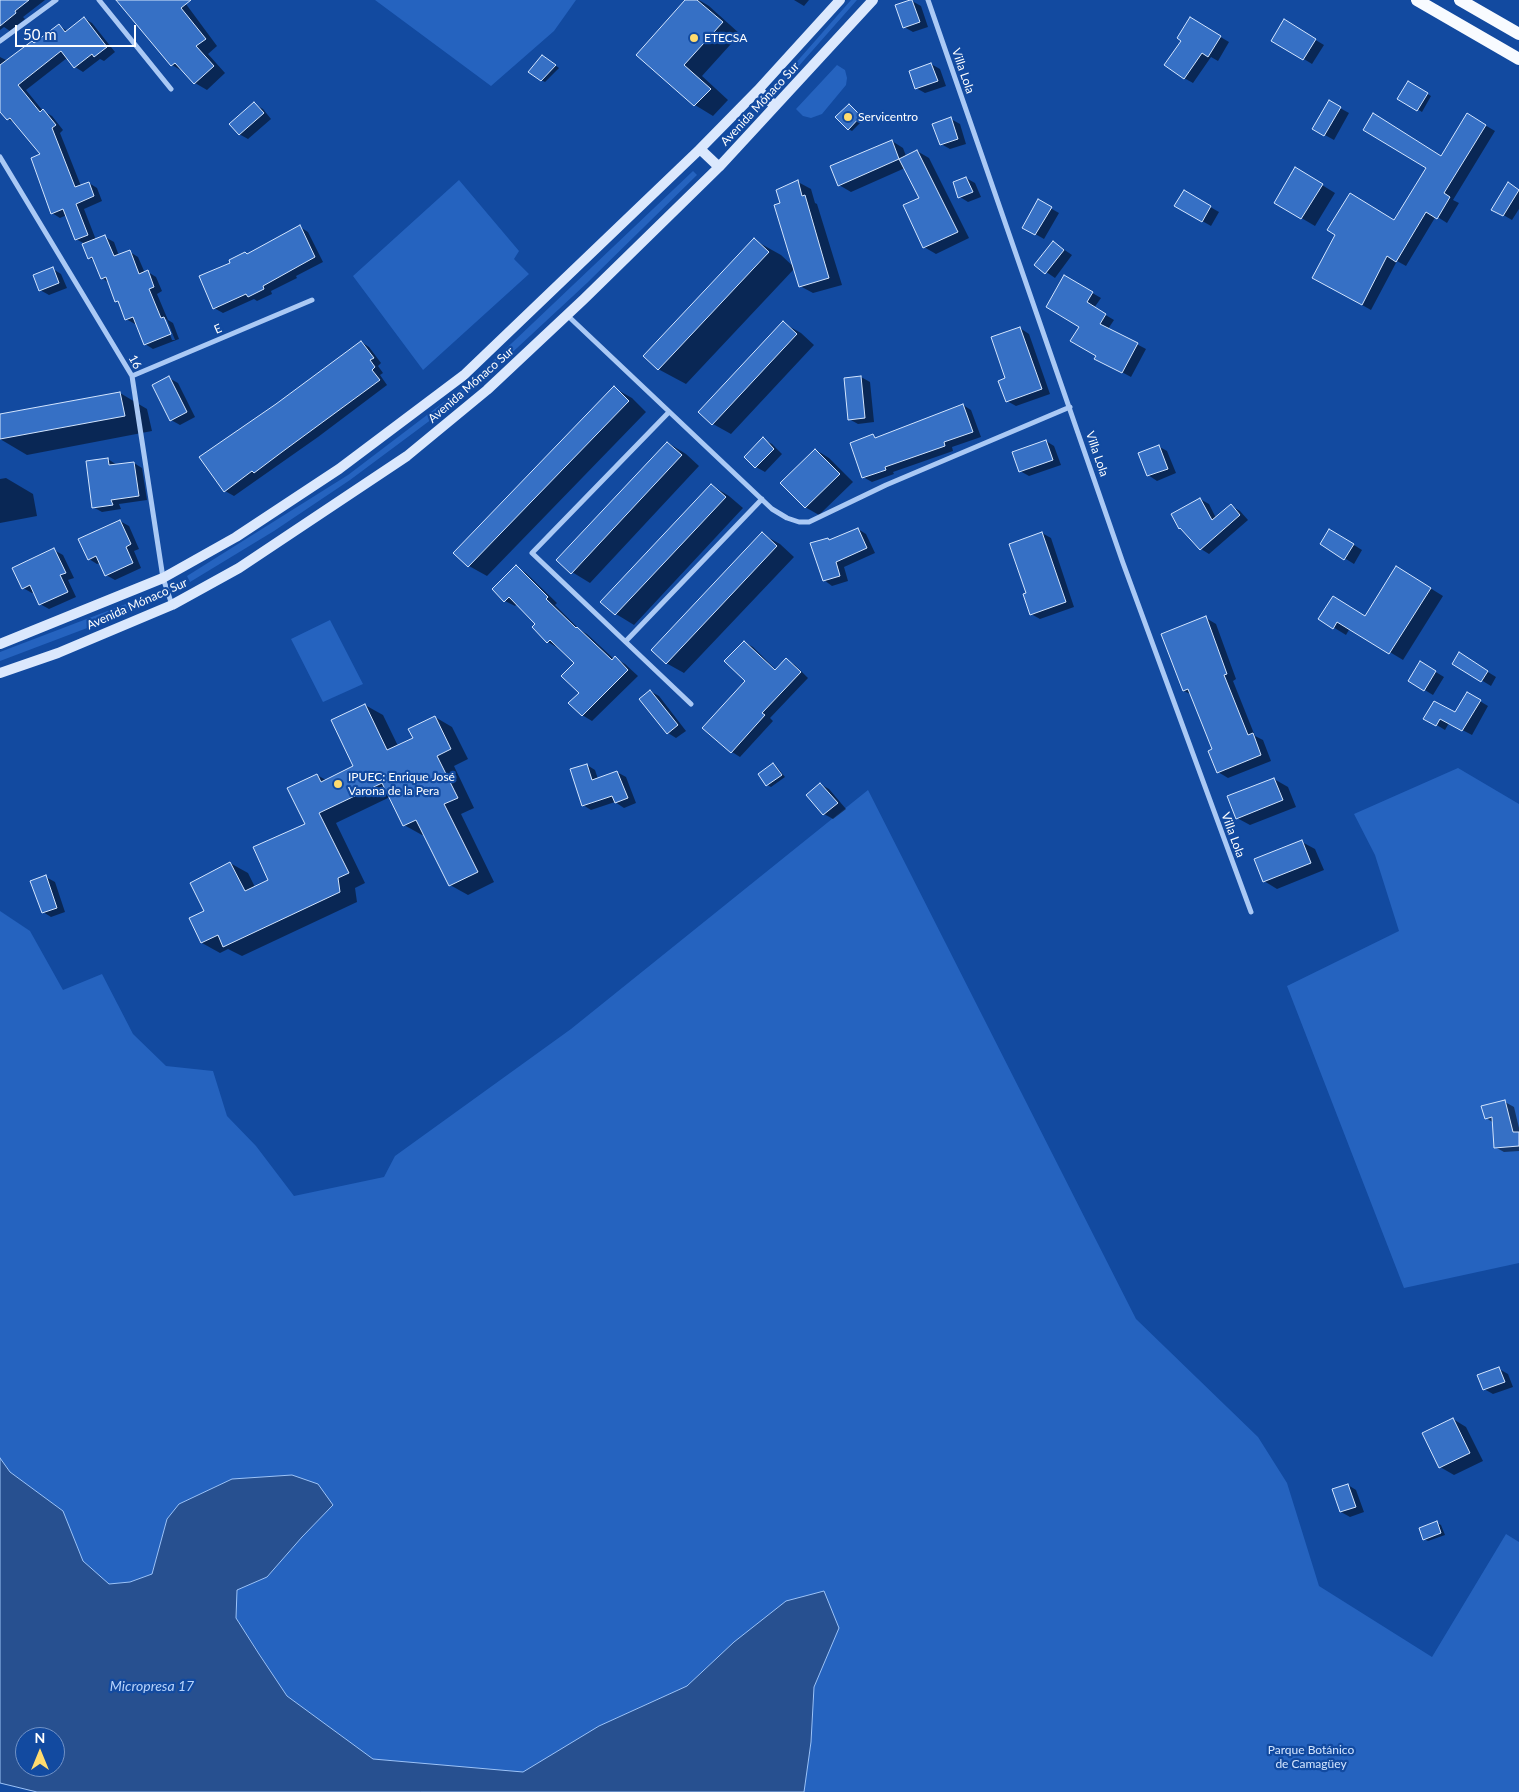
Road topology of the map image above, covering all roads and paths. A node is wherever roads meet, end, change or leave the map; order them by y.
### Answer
1 (56, 0) edge
2 (99, 0) edge
3 (840, 0) edge
4 (873, 0) edge
5 (928, 0) edge
6 (1417, 0) edge
7 (1460, 0) edge
8 (1519, 34) edge
9 (0, 41) edge
10 (1519, 60) edge
11 (171, 89) dead end
12 (758, 90) junction
13 (775, 106) junction
14 (700, 149) junction
15 (0, 157) edge
16 (719, 166) junction
17 (312, 300) dead end
18 (567, 315) junction
19 (132, 376) junction
20 (1070, 407) junction
21 (669, 412) junction
22 (762, 499) junction
23 (163, 578) junction
24 (172, 605) junction
25 (626, 641) junction
26 (0, 644) edge
27 (0, 673) edge
28 (691, 704) dead end
29 (1251, 912) dead end

1 - 9 street
2 - 11 street
3 - 12 main road, Avenida Mónaco Sur
4 - 13 main road, Avenida Mónaco Sur
5 - 20 street, Villa Lola
6 - 10 main road
7 - 8 main road
12 - 13 main road
12 - 14 main road, Avenida Mónaco Sur
13 - 16 main road, Avenida Mónaco Sur
14 - 16 main road
14 - 23 main road, Avenida Mónaco Sur
15 - 19 street, 16
16 - 18 main road, Avenida Mónaco Sur
17 - 19 street, E
18 - 21 street
18 - 24 main road, Avenida Mónaco Sur
19 - 23 street, 16
20 - 22 street
20 - 29 street, Villa Lola
21 - 22 street
21 - 25 street
22 - 25 street
23 - 24 street, 16
23 - 26 main road, Avenida Mónaco Sur
24 - 27 main road, Avenida Mónaco Sur
25 - 28 street

